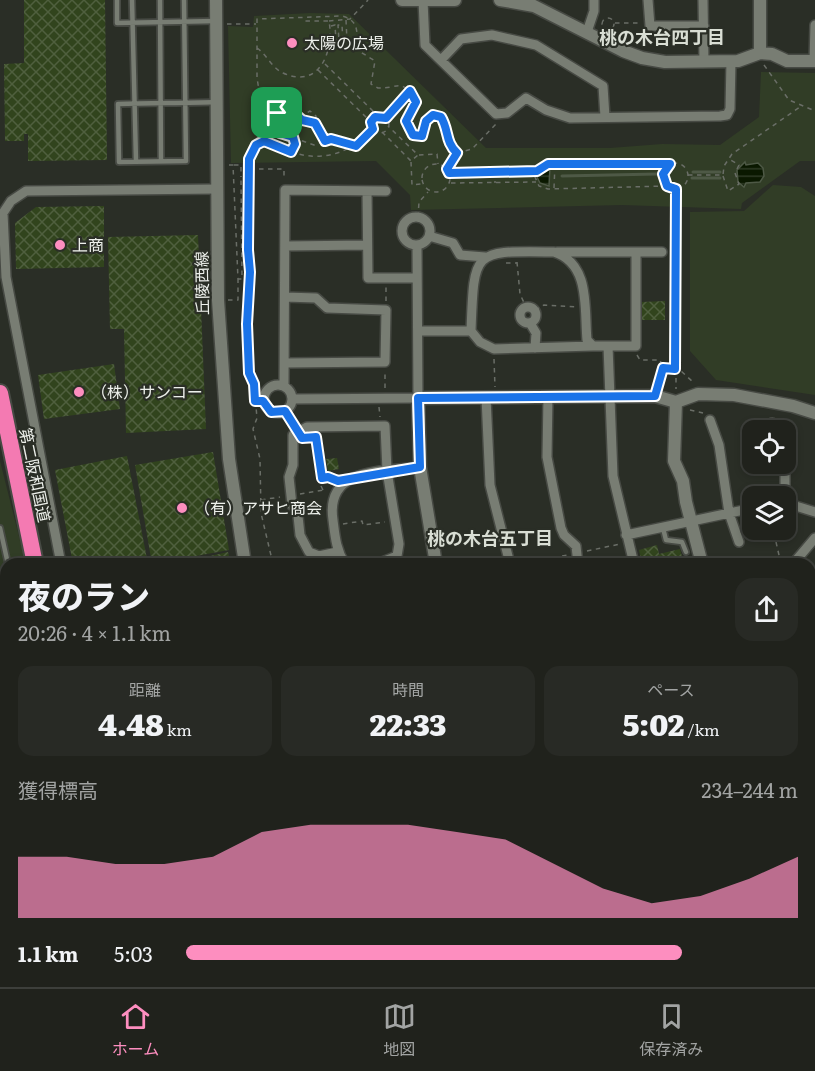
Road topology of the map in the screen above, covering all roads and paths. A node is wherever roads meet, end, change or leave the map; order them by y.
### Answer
1 (117, 0) edge
2 (132, 0) edge
3 (160, 0) edge
4 (184, 0) edge
5 (216, 0) edge
6 (368, 0) edge
7 (402, 0) edge
8 (423, 0) edge
9 (455, 0) edge
10 (500, 0) edge
11 (594, 0) edge
12 (648, 0) edge
13 (703, 0) edge
14 (760, 0) edge
15 (536, 3) edge
16 (306, 17) junction
17 (346, 19) junction
18 (350, 19) junction
19 (184, 21) junction
20 (329, 21) junction
21 (133, 22) junction
22 (160, 22) junction
23 (216, 22) junction
24 (614, 23) junction
25 (648, 23) junction
26 (256, 24) junction
27 (815, 25) edge
28 (330, 26) junction
29 (704, 26) junction
30 (587, 32) junction
31 (347, 41) junction
32 (358, 41) dead end
33 (256, 47) junction
34 (760, 53) junction
35 (441, 60) junction
36 (731, 61) junction
37 (814, 61) edge
38 (704, 62) junction
39 (324, 63) junction
40 (317, 69) junction
41 (410, 91) junction
42 (261, 99) dead end
43 (217, 102) junction
44 (161, 103) junction
45 (185, 103) junction
46 (134, 104) junction
47 (800, 107) junction
48 (815, 111) edge
49 (277, 113) junction
50 (502, 115) junction
51 (378, 116) junction
52 (605, 117) junction
53 (299, 118) junction
54 (386, 118) junction
55 (371, 122) junction
56 (315, 123) junction
57 (388, 126) junction
58 (373, 129) junction
59 (382, 132) junction
60 (293, 137) junction
61 (325, 141) junction
62 (256, 145) junction
63 (356, 146) junction
64 (291, 152) junction
65 (457, 153) junction
66 (418, 155) junction
67 (728, 159) junction
68 (136, 161) junction
69 (161, 161) junction
70 (411, 161) junction
71 (438, 164) junction
72 (555, 164) junction
73 (670, 164) junction
74 (233, 165) junction
75 (217, 166) junction
76 (249, 169) junction
77 (284, 169) dead end
78 (447, 169) junction
79 (495, 171) dead end
80 (537, 171) junction
81 (449, 173) junction
82 (688, 175) junction
83 (723, 175) junction
84 (241, 178) junction
85 (249, 178) junction
86 (537, 182) junction
87 (449, 183) junction
88 (495, 183) junction
89 (422, 184) junction
90 (667, 186) junction
91 (217, 189) junction
92 (554, 189) junction
93 (676, 189) junction
94 (367, 191) junction
95 (386, 191) dead end
96 (429, 191) junction
97 (418, 216) junction
98 (429, 236) junction
99 (367, 245) junction
100 (285, 246) junction
101 (417, 246) junction
102 (516, 252) junction
103 (554, 252) junction
104 (636, 252) junction
105 (662, 252) dead end
106 (486, 257) junction
107 (386, 278) junction
108 (417, 278) junction
109 (238, 279) junction
110 (285, 297) junction
111 (238, 300) dead end
112 (584, 307) junction
113 (530, 308) junction
114 (386, 310) junction
115 (530, 323) junction
116 (418, 331) junction
117 (471, 331) junction
118 (593, 346) junction
119 (608, 346) junction
120 (636, 346) junction
121 (535, 348) junction
122 (494, 349) junction
123 (385, 362) junction
124 (285, 363) junction
125 (663, 368) junction
126 (675, 369) junction
127 (284, 386) junction
128 (393, 388) dead end
129 (0, 393) edge
130 (703, 394) junction
131 (608, 395) junction
132 (548, 396) junction
133 (655, 396) junction
134 (490, 397) junction
135 (418, 398) junction
136 (292, 399) junction
137 (259, 401) junction
138 (676, 402) junction
139 (285, 411) junction
140 (815, 413) edge
141 (676, 416) junction
142 (710, 420) joint
143 (297, 431) junction
144 (0, 435) edge
145 (420, 467) junction
146 (387, 471) junction
147 (322, 478) junction
148 (343, 481) junction
149 (332, 499) junction
150 (796, 506) edge
151 (742, 510) edge
152 (815, 512) edge
153 (729, 513) junction
154 (394, 520) junction
155 (693, 522) junction
156 (334, 526) junction
157 (0, 528) edge
158 (663, 528) junction
159 (626, 535) junction
160 (815, 538) edge
161 (777, 540) edge
162 (739, 542) dead end
163 (337, 552) junction
164 (686, 552) dead end
165 (7, 558) edge
166 (33, 558) edge
167 (34, 558) edge
168 (60, 558) edge
169 (244, 558) edge
170 (272, 558) edge
171 (341, 558) edge
172 (392, 558) edge
173 (435, 558) edge
174 (508, 558) edge
175 (577, 558) edge
176 (632, 558) edge
177 (701, 558) edge
178 (780, 558) edge
179 (798, 558) edge

1 - 21 lane
2 - 21 lane
3 - 22 lane
4 - 19 lane
5 - 23 street, 丘陵西線
6 - 18 path
7 - 8 street
8 - 9 street
8 - 35 street
10 - 15 street
11 - 30 street
12 - 25 street
13 - 29 street
14 - 34 street
15 - 30 street
16 - 18 path
16 - 20 path
16 - 26 path
17 - 18 path
17 - 20 path
17 - 31 path
18 - 41 path
19 - 22 lane
19 - 23 lane
19 - 45 lane
20 - 28 path
21 - 22 lane
21 - 46 lane
22 - 44 lane
23 - 26 path
23 - 43 street, 丘陵西線
24 - 24 path
24 - 25 path
25 - 29 street
26 - 33 path
27 - 37 street
28 - 31 path
28 - 39 path
29 - 38 street
30 - 38 street
31 - 32 path
33 - 40 path
33 - 62 path
34 - 36 street
34 - 37 street
34 - 47 path
35 - 50 street
35 - 52 street
36 - 38 street
36 - 52 street
39 - 40 path
39 - 51 path
40 - 55 path
41 - 54 path
41 - 65 path
42 - 49 path
43 - 45 lane
43 - 75 street, 丘陵西線
44 - 45 lane
44 - 46 lane
44 - 69 lane
45 - 69 lane
46 - 68 lane
46 - 68 lane
47 - 48 path
47 - 67 path
49 - 53 path
49 - 60 path
50 - 52 street
50 - 65 path
51 - 54 path
51 - 55 path
53 - 56 path
53 - 56 path
54 - 57 path
55 - 58 path
56 - 61 path
57 - 59 path
57 - 66 path
58 - 59 path
58 - 63 path
59 - 70 path
60 - 61 path
60 - 64 path
61 - 63 path
62 - 64 path
62 - 76 path
63 - 64 path
65 - 78 path
66 - 70 path
66 - 71 path
67 - 83 path
67 - 83 path
68 - 69 lane
70 - 89 path
71 - 78 path
71 - 89 path
72 - 73 path
72 - 80 path
72 - 92 path
73 - 82 path
73 - 90 path
74 - 75 path
74 - 84 path
74 - 109 path
75 - 91 street, 丘陵西線
76 - 77 path
76 - 85 path
78 - 81 path
79 - 88 path
80 - 81 path
80 - 86 path
81 - 87 path
82 - 83 path
82 - 93 path
84 - 85 path
84 - 109 path
85 - 137 path
86 - 88 path
86 - 92 path
87 - 88 path
87 - 96 path
89 - 96 path
90 - 92 path
90 - 93 path
91 - 168 street
91 - 169 street, 丘陵西線
93 - 126 path
94 - 95 street
94 - 99 street
94 - 100 street
96 - 97 path
97 - 98 street
97 - 101 street
98 - 101 street
98 - 106 street
99 - 100 street
99 - 107 street
100 - 110 street
101 - 108 street
102 - 103 street
102 - 106 street
102 - 113 path
103 - 104 street
103 - 112 street
104 - 105 street
104 - 120 street
106 - 117 street
107 - 108 street
107 - 114 path
108 - 116 street
109 - 111 path
110 - 114 street
110 - 124 street
112 - 113 path
112 - 118 street
113 - 115 street
113 - 115 street
114 - 123 street
115 - 121 street
116 - 117 street
116 - 135 street
117 - 122 street
118 - 119 street
118 - 121 street
119 - 120 street
119 - 131 street
120 - 125 path
121 - 122 street
122 - 134 path
123 - 124 street
123 - 128 path
124 - 127 street
125 - 126 path
125 - 133 path
126 - 130 path
126 - 138 path
127 - 136 street
127 - 137 street
129 - 167 highway, 第二阪和国道
130 - 138 street
130 - 140 street
131 - 132 street
131 - 133 street
131 - 159 street
132 - 134 street
132 - 175 street
133 - 138 street
134 - 135 street
134 - 174 street
135 - 136 street
135 - 145 street
136 - 139 street
137 - 139 street
137 - 170 path
138 - 141 street
139 - 143 path
141 - 142 path
141 - 155 street
142 - 153 street
143 - 146 street
143 - 147 path
143 - 163 street
144 - 166 highway
145 - 146 street
145 - 173 street
146 - 148 street
146 - 154 street
147 - 148 path
147 - 149 path
148 - 149 street
149 - 156 street
150 - 152 street
151 - 153 street
153 - 155 street
153 - 162 street
154 - 156 path
154 - 172 street
155 - 158 street
155 - 177 street
156 - 163 street
157 - 165 lane
158 - 159 street
158 - 164 lane
159 - 176 street
160 - 179 street
161 - 178 path
163 - 171 street

